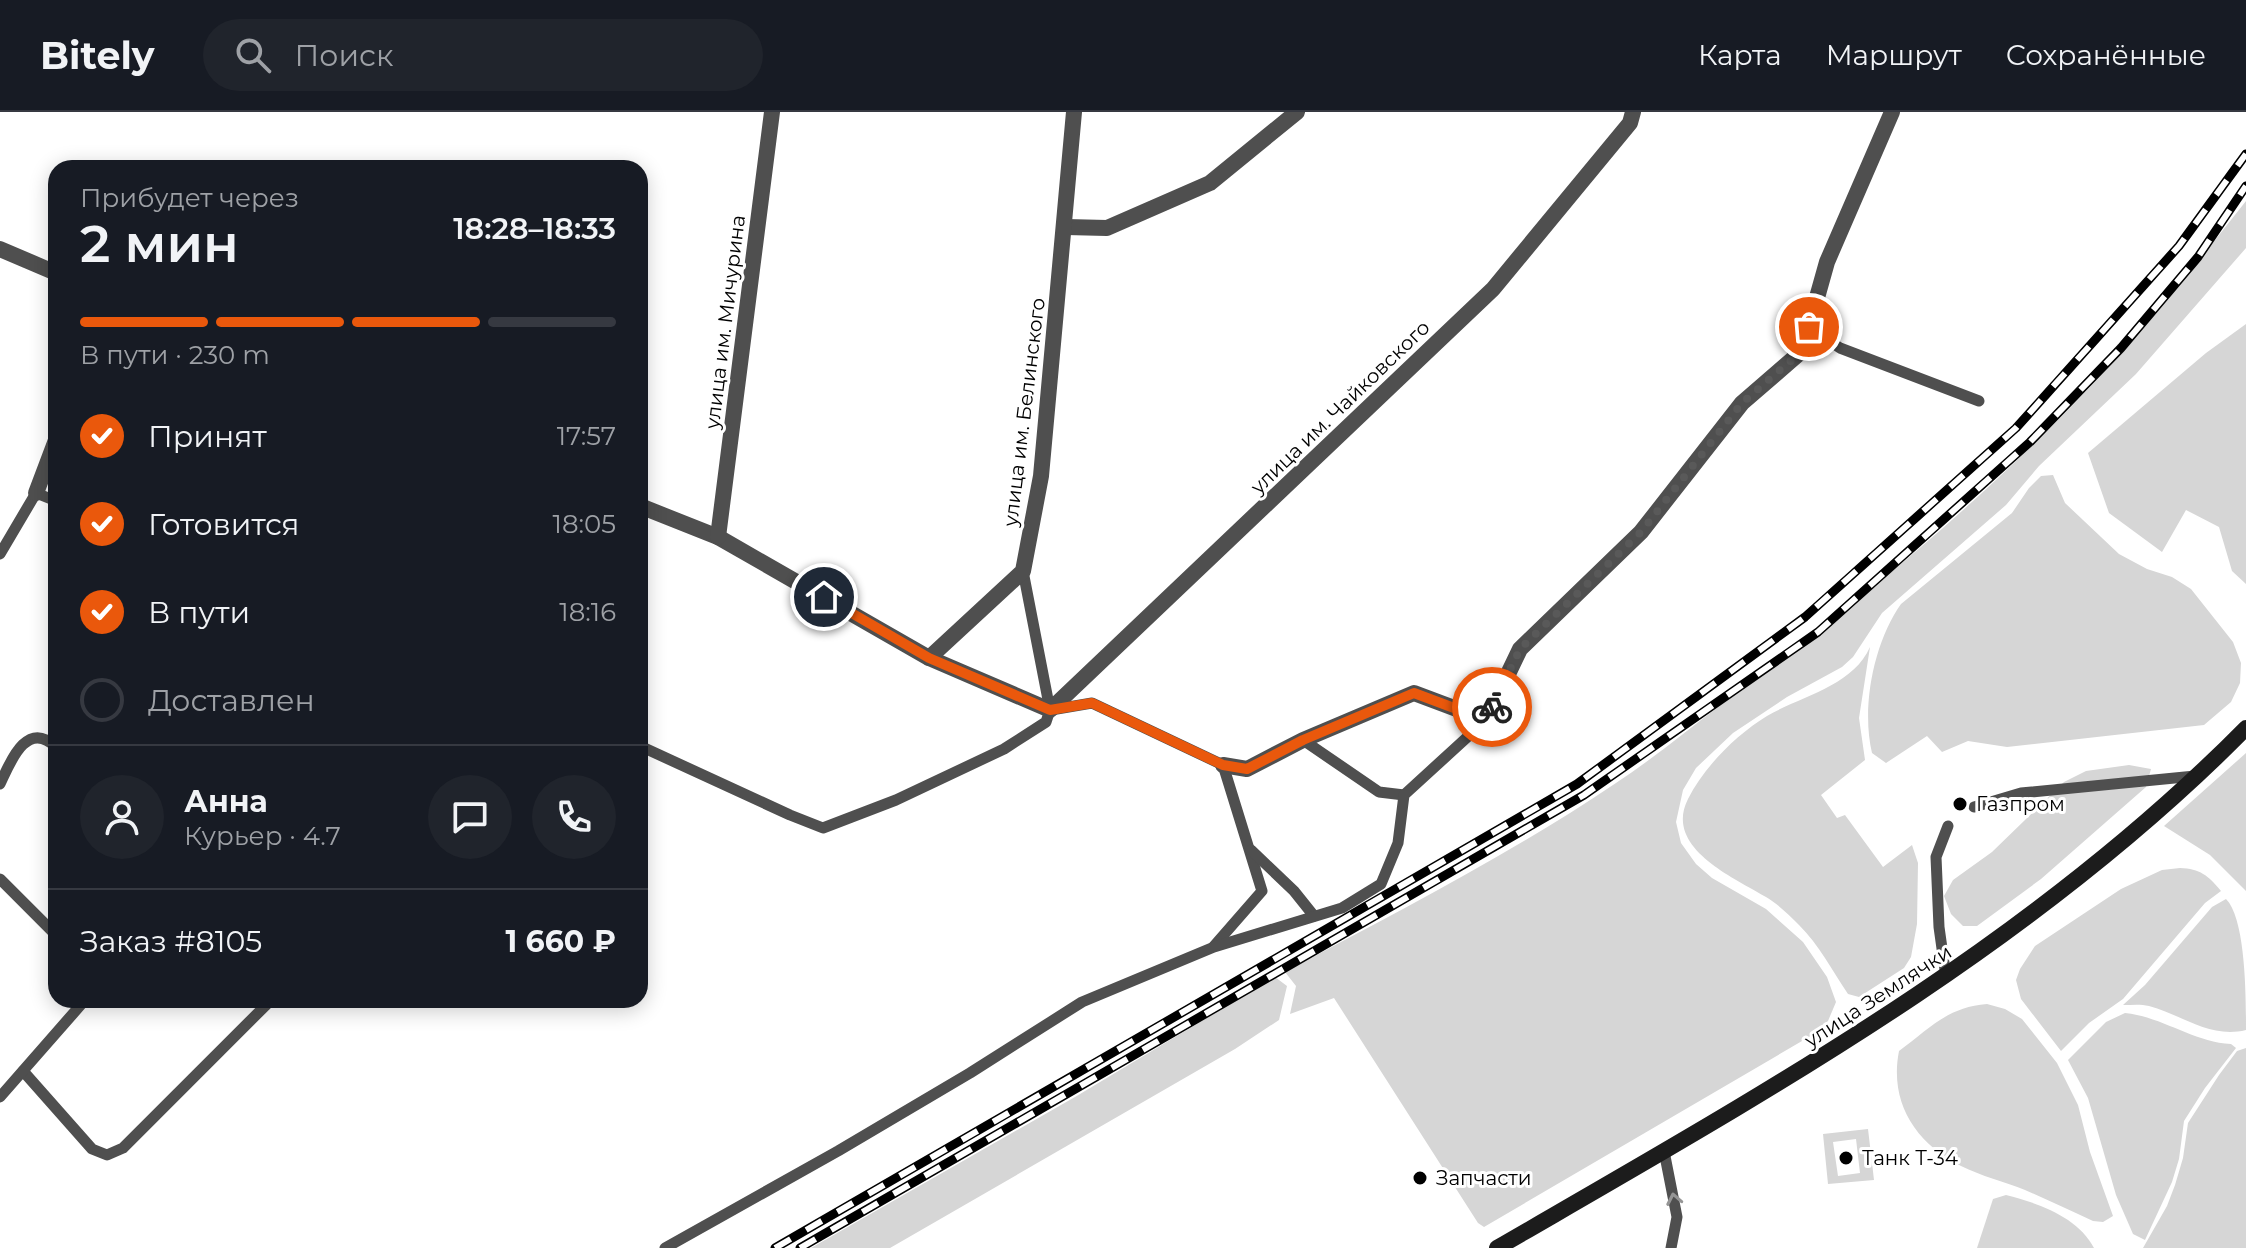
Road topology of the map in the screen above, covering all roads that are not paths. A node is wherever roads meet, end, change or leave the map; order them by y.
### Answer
1 (772, 112) edge
2 (1074, 112) edge
3 (1297, 112) edge
4 (1633, 112) edge
5 (1892, 112) edge
6 (1066, 227) junction
7 (0, 249) edge
8 (48, 270) edge
9 (1809, 327) junction
10 (1979, 401) dead end
11 (48, 461) edge
12 (36, 493) junction
13 (48, 498) edge
14 (648, 509) edge
15 (718, 537) junction
16 (0, 554) edge
17 (1023, 571) junction
18 (929, 658) junction
19 (1050, 710) junction
20 (1486, 720) junction
21 (2246, 728) edge
22 (1303, 740) junction
23 (48, 742) edge
24 (648, 750) edge
25 (1223, 765) junction
26 (2200, 775) junction
27 (0, 784) edge
28 (1404, 795) junction
29 (1974, 807) dead end
30 (1948, 826) dead end
31 (1251, 850) junction
32 (0, 879) edge
33 (1314, 916) junction
34 (48, 927) edge
35 (1214, 947) junction
36 (1946, 977) junction
37 (78, 1008) edge
38 (263, 1008) edge
39 (23, 1071) junction
40 (0, 1097) edge
41 (1664, 1151) junction
42 (665, 1248) edge
43 (1497, 1248) edge
44 (1671, 1248) edge

1 - 15 street, улица им. Мичурина
2 - 6 street, улица им. Белинского
3 - 6 street
4 - 19 street, улица им. Чайковского
5 - 9 street
6 - 17 street, улица им. Белинского
7 - 8 street
9 - 10 lane
9 - 20 street
11 - 12 street
12 - 13 lane
12 - 16 lane
14 - 15 street
15 - 18 street
17 - 18 street
17 - 19 lane
18 - 19 street
19 - 24 lane
19 - 25 lane
20 - 22 street
20 - 28 lane
21 - 26 main road, улица Землячки
22 - 25 street
22 - 28 lane
23 - 27 lane
25 - 31 lane
26 - 29 lane
26 - 36 main road, улица Землячки
28 - 33 lane
30 - 36 lane
31 - 33 lane
31 - 35 lane
32 - 34 lane
33 - 35 lane
35 - 42 lane
36 - 41 main road, улица Землячки
37 - 39 lane
38 - 39 lane
39 - 40 lane
41 - 43 main road, улица Землячки
44 -> 41 lane

